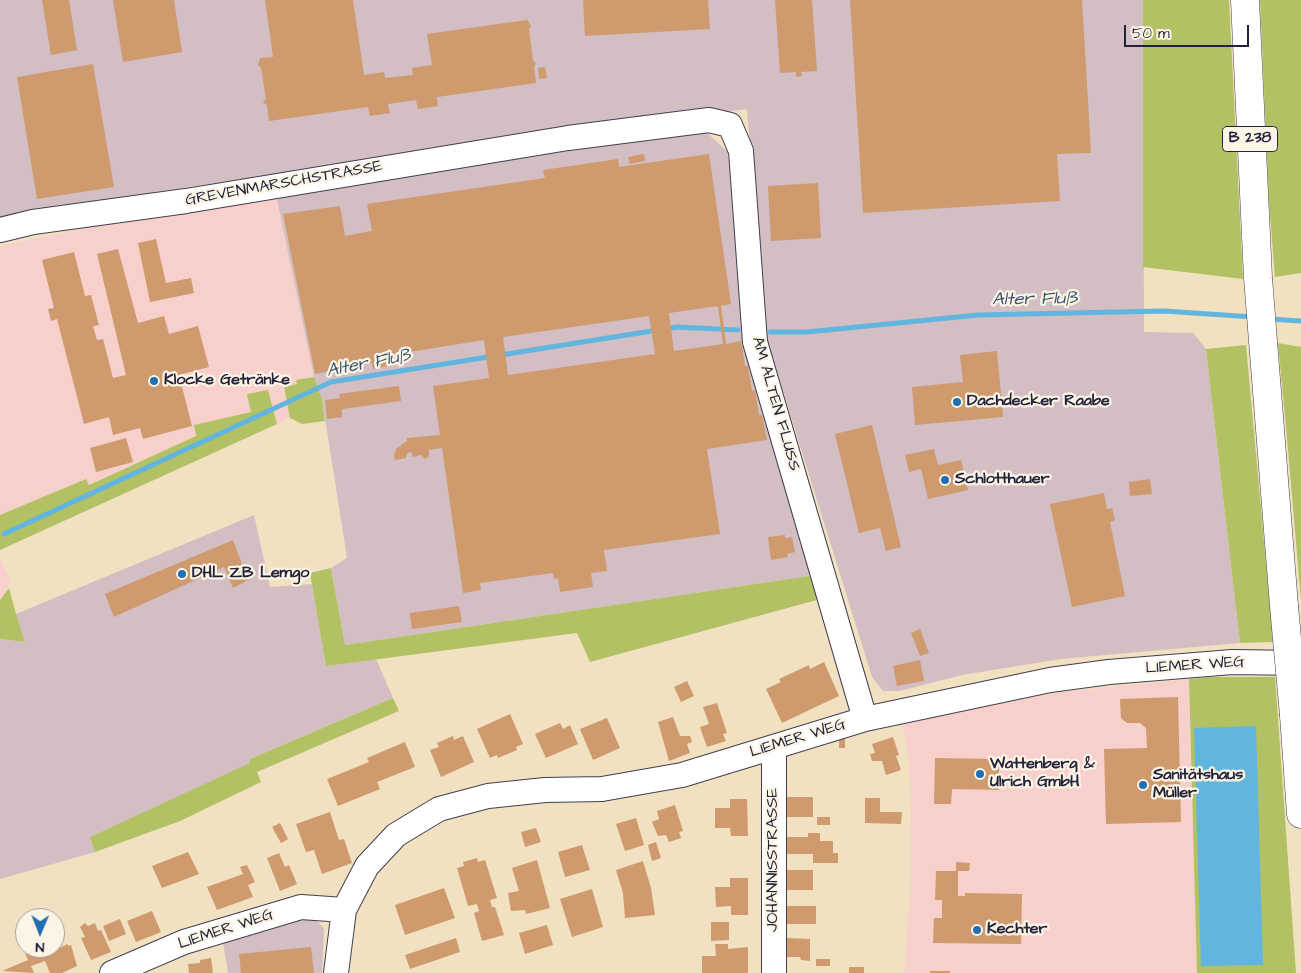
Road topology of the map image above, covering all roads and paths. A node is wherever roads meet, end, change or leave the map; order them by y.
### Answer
1 (1245, 0) edge
2 (568, 138) joint
3 (0, 230) edge
4 (1301, 663) edge
5 (866, 718) junction
6 (774, 747) junction
7 (1301, 814) edge
8 (344, 910) junction
9 (112, 973) edge
10 (336, 973) edge
11 (774, 973) edge

1 - 7 main road, B 238, bridge
2 - 3 street, GREVENMARSCHSTRASSE
2 - 5 street, AM ALTEN FLUSS
4 - 5 street, LIEMER WEG
5 - 6 street, LIEMER WEG
6 - 8 street, LIEMER WEG
6 - 11 street, JOHANNISSTRASSE
8 - 9 street, LIEMER WEG
8 - 10 street, LIEMER WEG

